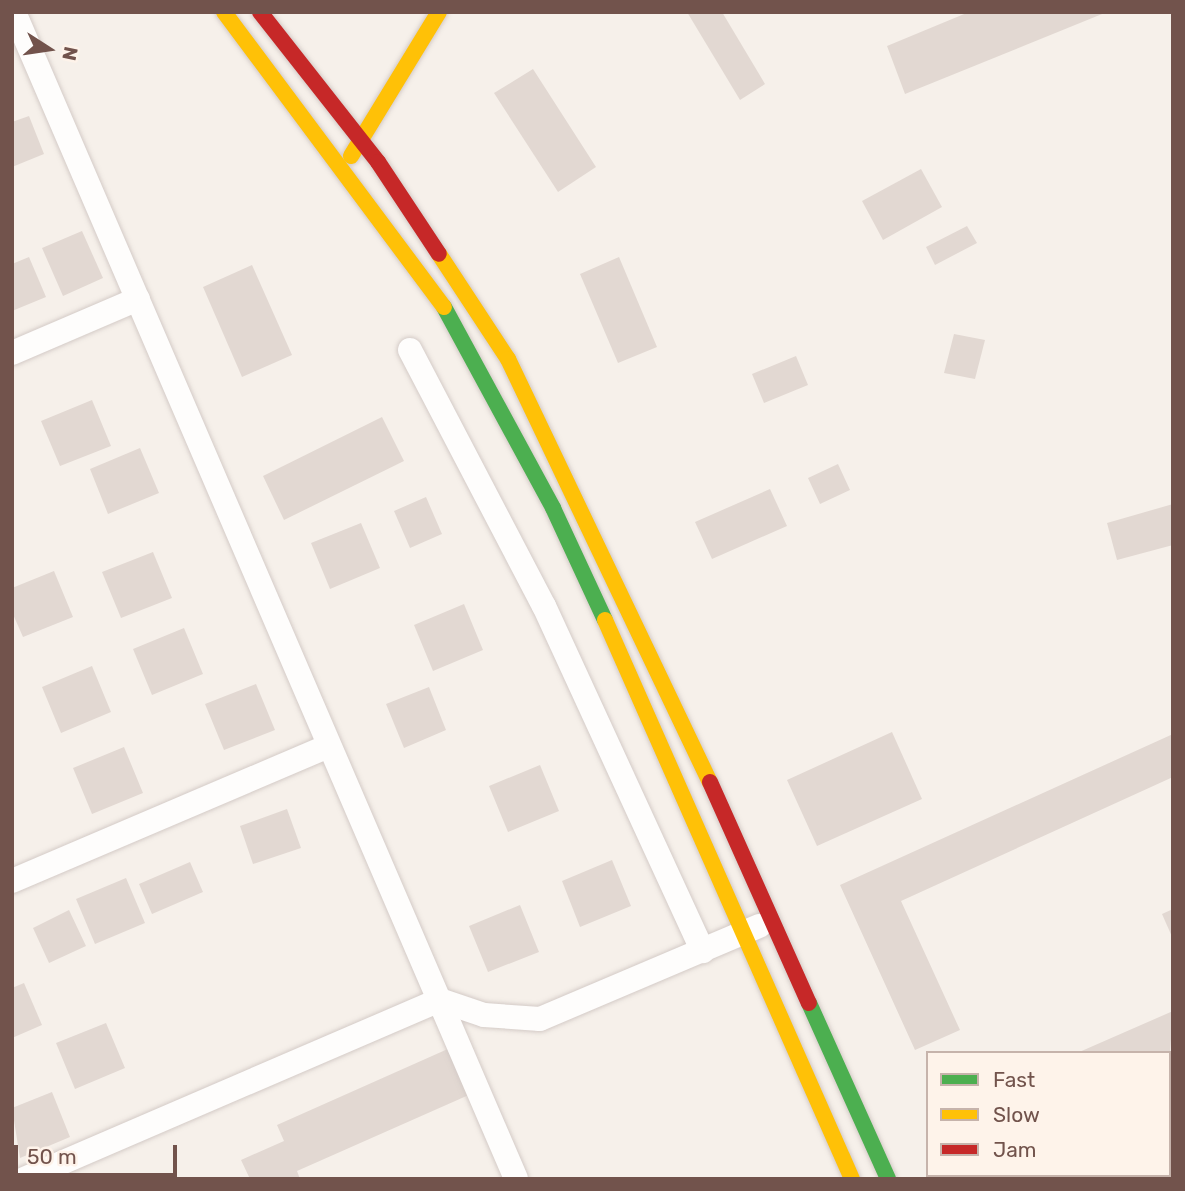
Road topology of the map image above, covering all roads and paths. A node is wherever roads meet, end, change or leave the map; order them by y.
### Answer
1 (14, 12) edge
2 (224, 12) edge
3 (260, 12) edge
4 (439, 12) edge
5 (362, 141) junction
6 (344, 166) junction
7 (138, 299) junction
8 (410, 350) dead end
9 (12, 352) edge
10 (328, 746) junction
11 (12, 881) edge
12 (773, 919) junction
13 (745, 932) junction
14 (704, 951) junction
15 (440, 1000) junction
16 (24, 1179) edge
17 (516, 1179) edge
18 (852, 1179) edge
19 (888, 1179) edge

1 - 7 street
2 - 6 main road
3 - 5 main road
4 - 5 main road
5 - 6 main road
5 - 12 main road
6 - 13 main road
7 - 9 street
7 - 10 street
8 - 14 street
10 - 11 street
10 - 15 street
12 - 13 street
12 - 19 main road
13 - 14 street
13 - 18 main road
14 - 15 street
15 - 16 street
15 - 17 street

